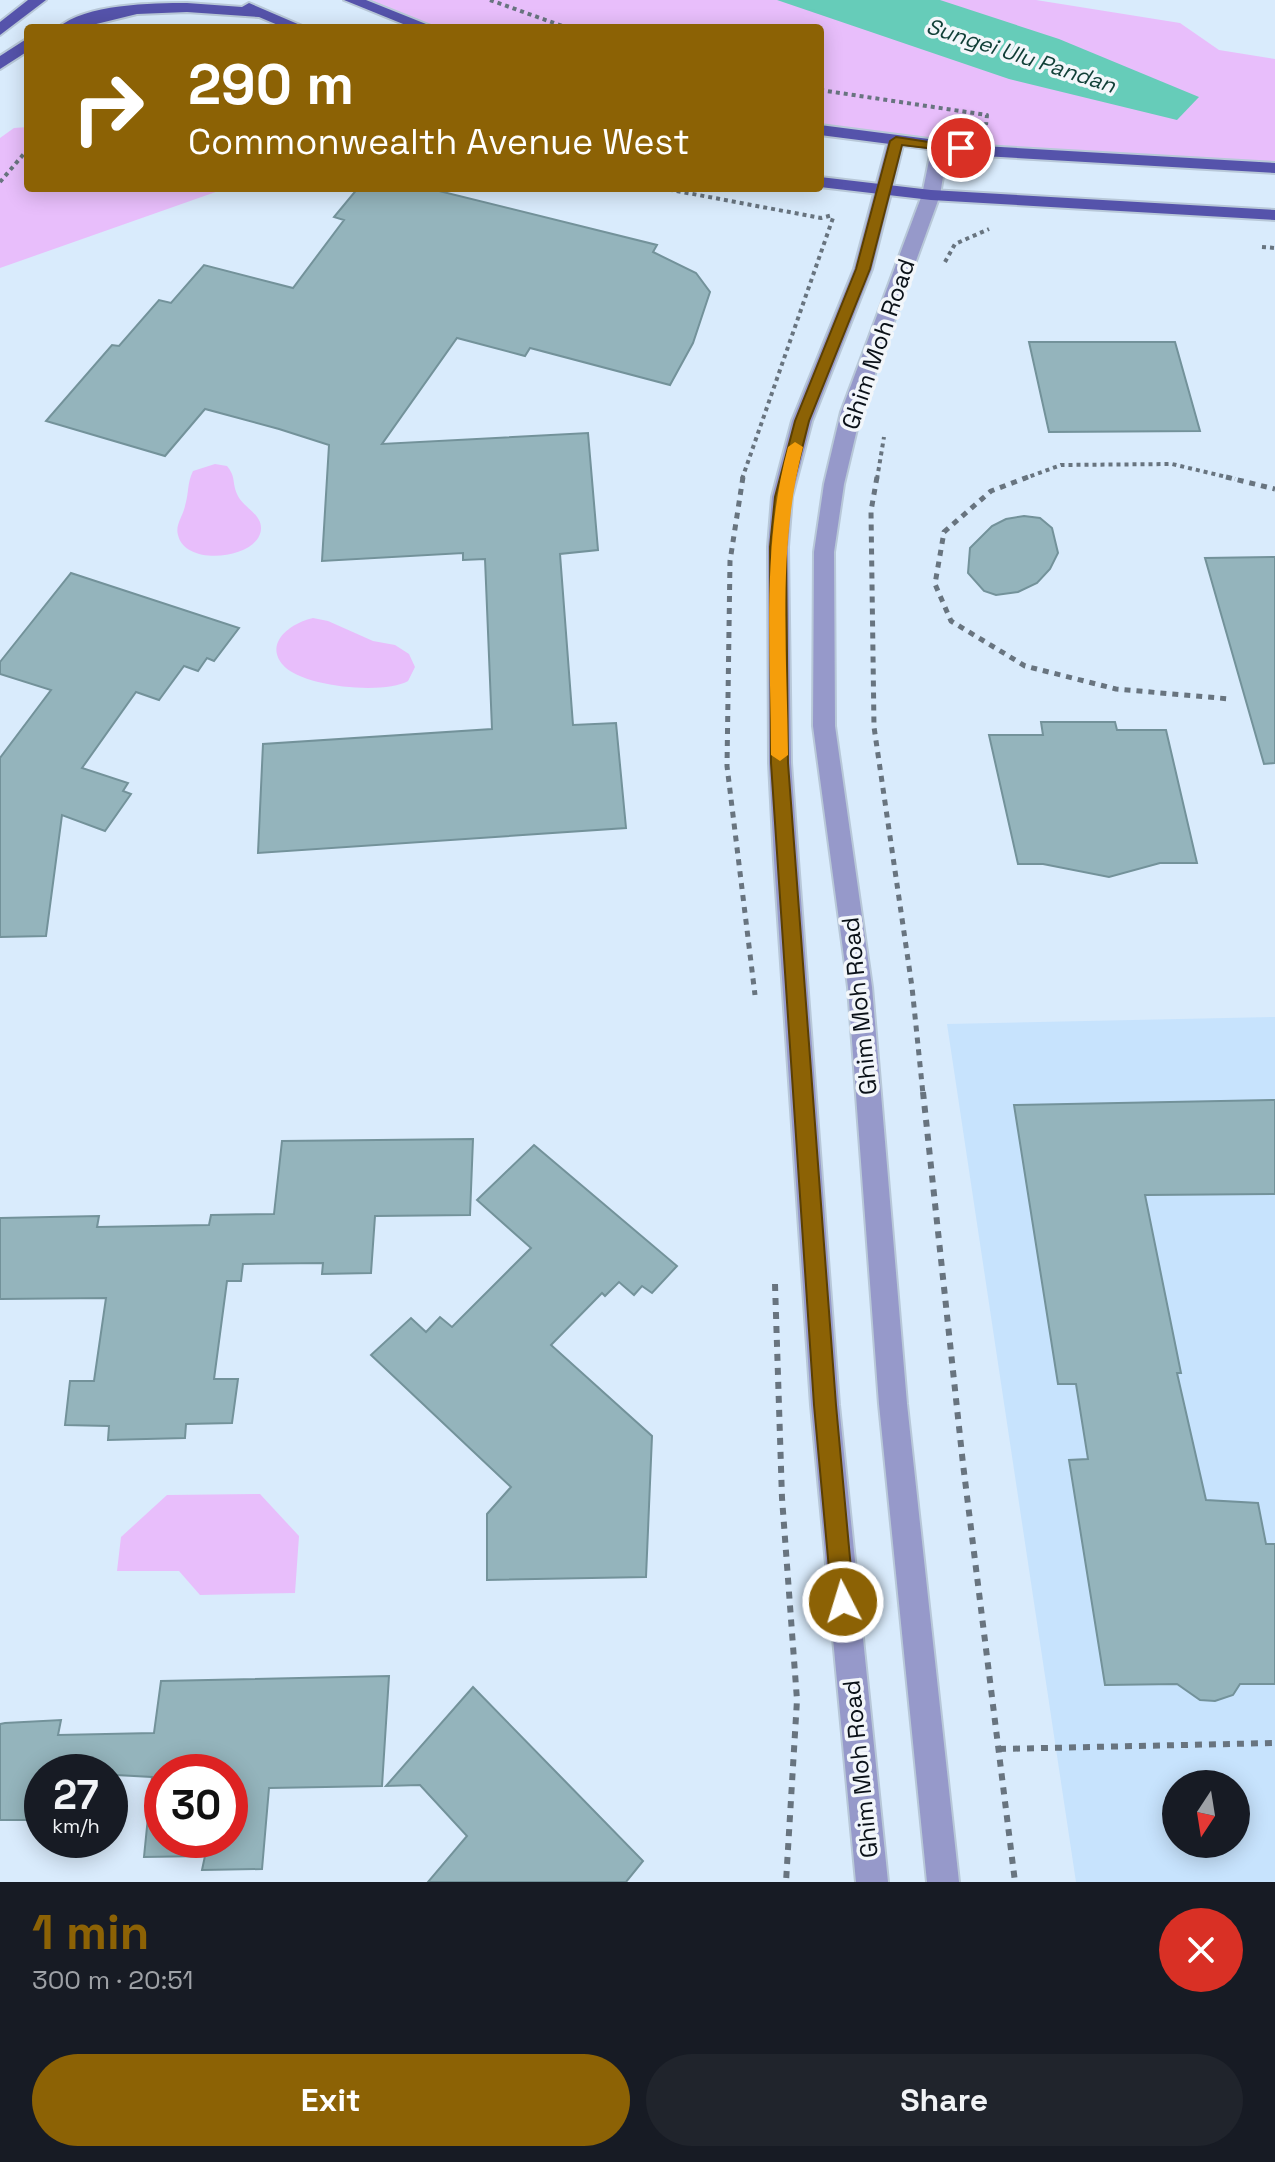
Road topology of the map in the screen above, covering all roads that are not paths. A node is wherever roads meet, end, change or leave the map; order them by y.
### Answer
1 (38, 0) edge
2 (86, 0) edge
3 (230, 0) edge
4 (352, 0) edge
5 (262, 13) junction
6 (53, 24) edge
7 (74, 24) edge
8 (289, 24) edge
9 (417, 24) edge
10 (0, 30) edge
11 (24, 49) edge
12 (1, 63) edge
13 (824, 131) edge
14 (896, 141) junction
15 (940, 146) junction
16 (1275, 168) edge
17 (824, 183) edge
18 (885, 191) junction
19 (931, 195) junction
20 (1275, 215) edge
21 (872, 1882) edge
22 (943, 1882) edge

1 - 10 main road
2 - 6 main road
3 - 5 main road
4 - 9 main road
5 - 7 main road
5 - 8 main road
11 - 12 main road
13 - 14 main road
14 - 15 main road
14 - 18 street, Ghim Moh Road
15 - 16 main road
15 - 19 street, Ghim Moh Road
17 - 18 main road
18 - 19 main road
18 - 21 street, Ghim Moh Road
19 - 20 main road
19 - 22 street, Ghim Moh Road

